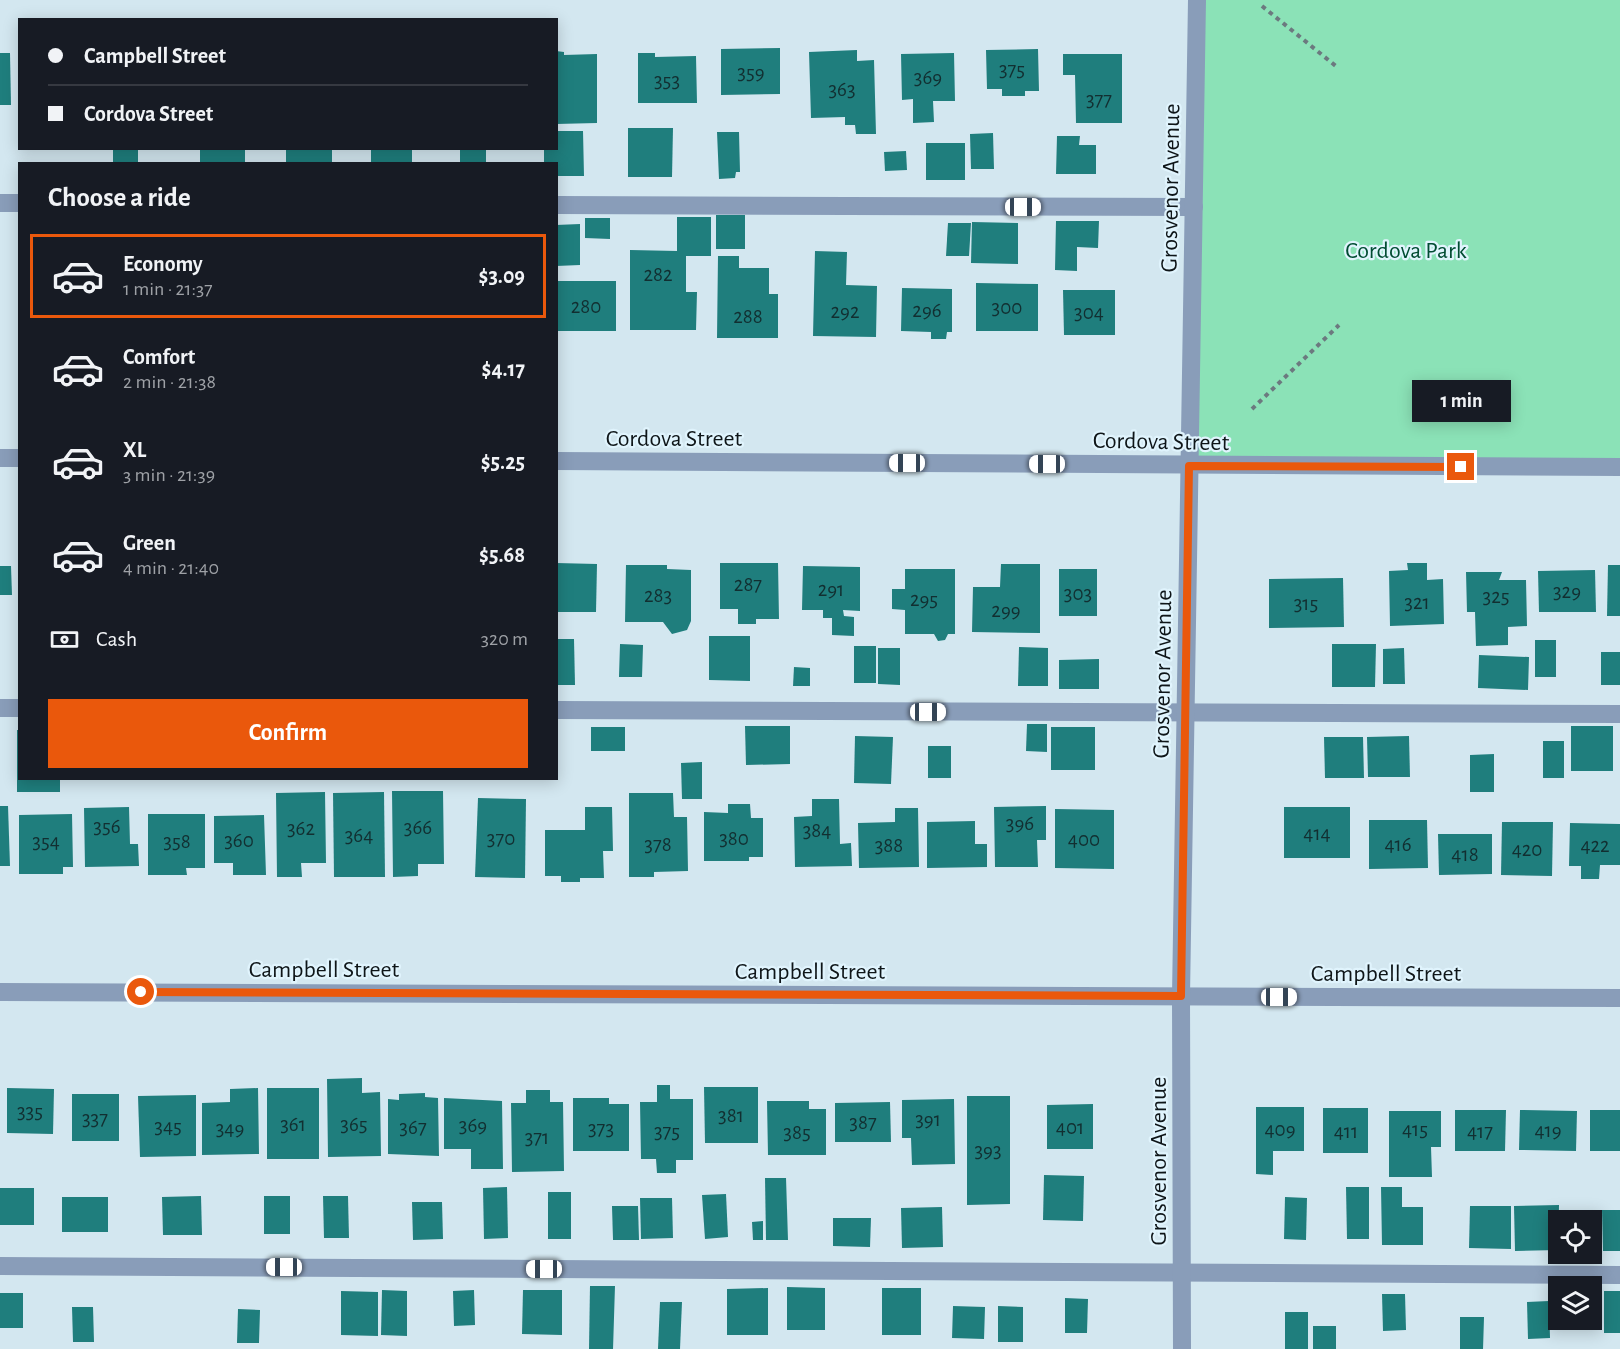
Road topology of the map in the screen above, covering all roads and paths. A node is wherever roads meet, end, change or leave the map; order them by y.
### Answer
1 (1197, 0) edge
2 (1262, 6) dead end
3 (1336, 67) dead end
4 (0, 203) edge
5 (18, 203) edge
6 (558, 205) edge
7 (1194, 207) junction
8 (1339, 325) dead end
9 (1251, 409) dead end
10 (0, 458) edge
11 (18, 458) edge
12 (558, 461) edge
13 (1189, 466) junction
14 (1620, 467) edge
15 (0, 708) edge
16 (18, 708) edge
17 (558, 710) edge
18 (1186, 713) junction
19 (1620, 714) edge
20 (0, 992) edge
21 (1181, 996) junction
22 (1620, 998) edge
23 (0, 1266) edge
24 (1182, 1272) junction
25 (1620, 1275) edge
26 (1182, 1349) edge

1 - 7 street, Grosvenor Avenue
2 - 3 path
4 - 5 street
6 - 7 street
7 - 13 street, Grosvenor Avenue
8 - 9 path
10 - 11 street
12 - 13 street, Cordova Street
13 - 14 street, Cordova Street
13 - 18 street, Grosvenor Avenue
15 - 16 street
17 - 18 street
18 - 19 street
18 - 21 street, Grosvenor Avenue
20 - 21 street, Campbell Street
21 - 22 street, Campbell Street
21 - 24 street, Grosvenor Avenue
23 - 24 street
24 - 25 street
24 - 26 street, Grosvenor Avenue

